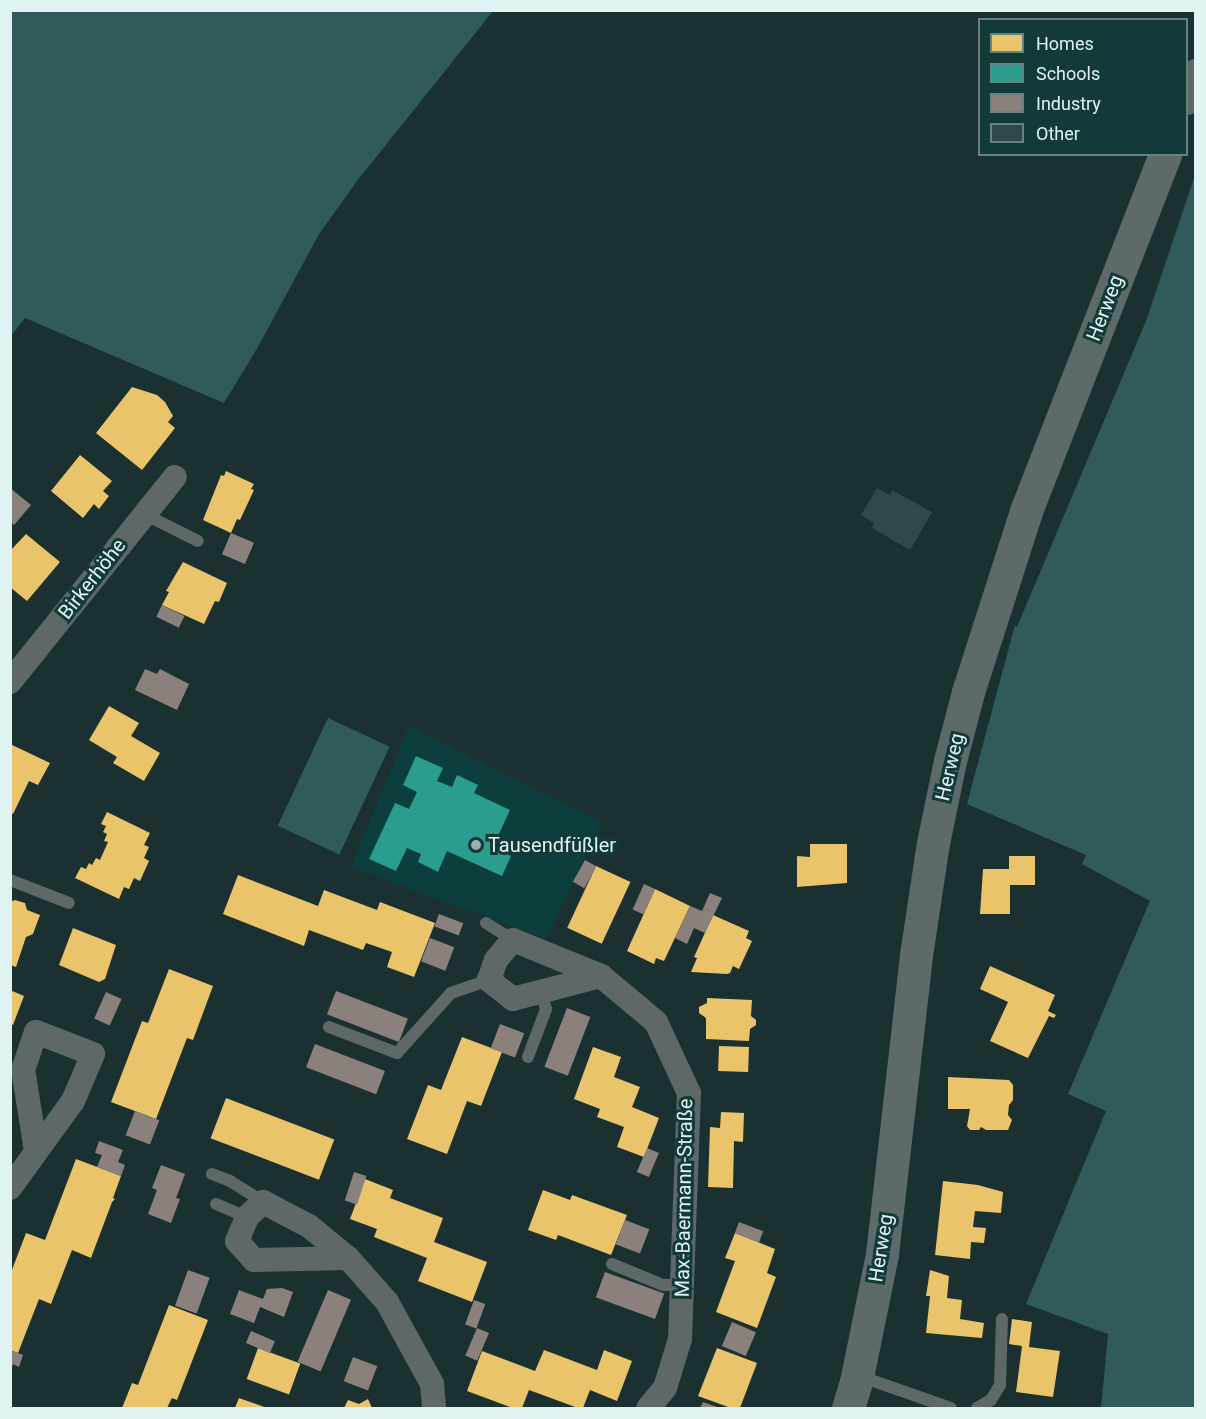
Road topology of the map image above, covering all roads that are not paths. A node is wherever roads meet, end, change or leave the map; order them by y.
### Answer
1 (1196, 75) edge
2 (1188, 93) edge
3 (1164, 156) edge
4 (175, 477) dead end
5 (144, 514) junction
6 (198, 541) dead end
7 (10, 682) edge
8 (10, 880) edge
9 (69, 903) dead end
10 (486, 923) dead end
11 (513, 940) junction
12 (601, 976) junction
13 (489, 980) junction
14 (541, 992) junction
15 (329, 1027) dead end
16 (528, 1057) dead end
17 (36, 1151) dead end
18 (212, 1174) dead end
19 (10, 1188) edge
20 (216, 1204) dead end
21 (255, 1209) junction
22 (348, 1258) junction
23 (612, 1264) dead end
24 (683, 1285) junction
25 (1002, 1319) dead end
26 (857, 1376) junction
27 (434, 1408) edge
28 (648, 1408) edge
29 (848, 1408) edge
30 (951, 1408) edge
31 (977, 1408) edge

1 - 2 street
3 - 26 street, Herweg
4 - 5 street, Birkerhöhe
5 - 6 lane
5 - 7 street, Birkerhöhe
8 - 9 lane
10 - 11 lane, Max-Baermann-Straße
11 - 12 street, Max-Baermann-Straße
11 - 13 street
12 - 14 street
12 - 24 street, Max-Baermann-Straße
13 - 14 street
13 - 15 lane
14 - 16 lane
17 - 19 street
18 - 21 lane
20 - 21 lane
21 - 22 street
21 - 22 street
22 - 27 street
23 - 24 lane
24 - 28 street, Max-Baermann-Straße
25 - 31 lane
26 - 29 street, Herweg
26 - 30 lane

